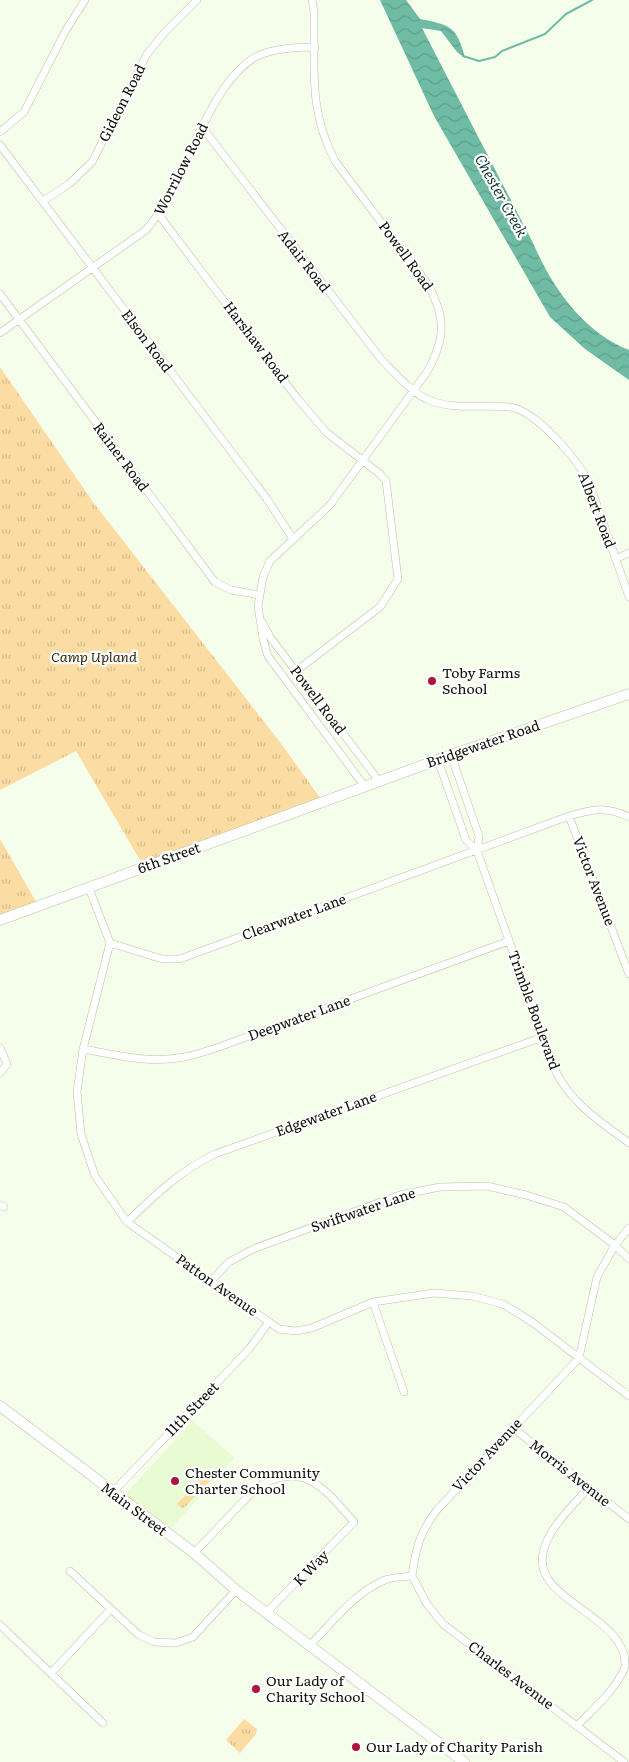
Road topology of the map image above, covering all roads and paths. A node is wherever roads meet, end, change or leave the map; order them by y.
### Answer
1 (85, 0) edge
2 (197, 0) edge
3 (312, 0) edge
4 (315, 47) junction
5 (202, 127) junction
6 (0, 132) edge
7 (0, 145) edge
8 (43, 201) junction
9 (159, 215) junction
10 (92, 268) junction
11 (0, 294) edge
12 (18, 320) junction
13 (0, 333) edge
14 (414, 389) junction
15 (363, 461) junction
16 (292, 539) junction
17 (629, 553) edge
18 (615, 559) junction
19 (260, 595) junction
20 (629, 596) edge
21 (260, 617) junction
22 (296, 671) junction
23 (629, 694) edge
24 (451, 755) junction
25 (438, 760) junction
26 (379, 782) junction
27 (364, 787) junction
28 (338, 796) joint
29 (569, 816) junction
30 (629, 817) edge
31 (477, 851) junction
32 (89, 888) junction
33 (0, 920) edge
34 (509, 941) junction
35 (110, 943) junction
36 (629, 974) edge
37 (543, 1037) junction
38 (0, 1048) edge
39 (83, 1048) junction
40 (0, 1073) edge
41 (629, 1142) edge
42 (127, 1222) junction
43 (629, 1228) edge
44 (616, 1245) junction
45 (629, 1259) edge
46 (211, 1282) junction
47 (373, 1302) junction
48 (269, 1322) junction
49 (579, 1358) junction
50 (404, 1392) dead end
51 (629, 1396) edge
52 (0, 1406) edge
53 (512, 1428) junction
54 (588, 1488) junction
55 (112, 1493) junction
56 (629, 1519) edge
57 (194, 1554) junction
58 (70, 1571) dead end
59 (412, 1576) junction
60 (236, 1590) junction
61 (110, 1609) junction
62 (267, 1612) junction
63 (0, 1626) edge
64 (310, 1645) junction
65 (51, 1673) junction
66 (103, 1723) dead end
67 (577, 1726) junction
68 (464, 1762) edge
69 (624, 1762) edge

1 - 6 street
2 - 8 street, Gideon Road
3 - 4 street, Powell Road
4 - 5 street, Worrilow Road
4 - 14 street, Powell Road
5 - 9 street, Worrilow Road
5 - 14 street, Adair Road
7 - 8 street, Elson Road
8 - 10 street, Elson Road
9 - 10 street, Worrilow Road
9 - 15 street, Harshaw Road
10 - 12 street, Worrilow Road
10 - 16 street, Elson Road
11 - 12 street, Rainer Road
12 - 13 street, Worrilow Road
12 - 19 street, Rainer Road
14 - 15 street, Powell Road
14 - 18 street, Albert Road
15 - 16 street, Powell Road
15 - 22 street, Harshaw Road
16 - 19 street, Powell Road
17 - 18 street
18 - 20 street, Albert Road
19 - 21 street, Powell Road
21 - 22 street, Powell Road
21 - 27 street, Powell Road
22 - 26 street, Powell Road
23 - 24 street, Bridgewater Road
24 - 25 street, Bridgewater Road
24 - 31 street, Trimble Boulevard
25 - 26 street, Bridgewater Road
25 - 31 street, Trimble Boulevard
26 - 27 street, Bridgewater Road
27 - 28 street, Bridgewater Road
28 - 32 street, 6th Street
29 - 30 street, Clearwater Lane
29 - 31 street, Clearwater Lane
29 - 36 street, Victor Avenue
31 - 34 street, Trimble Boulevard
31 - 35 street, Clearwater Lane
32 - 33 street, 6th Street
32 - 35 street
34 - 37 street, Trimble Boulevard
34 - 39 street, Deepwater Lane
35 - 39 street, Patton Avenue
37 - 41 street, Trimble Boulevard
37 - 42 street, Edgewater Lane
38 - 40 street
39 - 42 street, Patton Avenue
42 - 46 street, Patton Avenue
43 - 44 street
44 - 45 street, Swiftwater Lane
44 - 46 street, Swiftwater Lane
44 - 49 street
46 - 48 street, Patton Avenue
47 - 48 street, Patton Avenue
47 - 49 street, Patton Avenue
47 - 50 street
48 - 55 street, 11th Street
49 - 51 street, Patton Avenue
49 - 53 street, Victor Avenue
52 - 55 street, Main Street
53 - 54 street, Morris Avenue
53 - 59 street, Victor Avenue
54 - 56 street, Morris Avenue
54 - 67 street
55 - 57 street, Main Street
57 - 60 street, Main Street
57 - 62 street, K Way
58 - 61 street
59 - 64 street
59 - 67 street, Charles Avenue
60 - 61 street
60 - 62 street, Main Street
61 - 65 street
62 - 64 street, Main Street
63 - 65 street
64 - 68 street, Main Street
65 - 66 street
67 - 69 street, Charles Avenue

